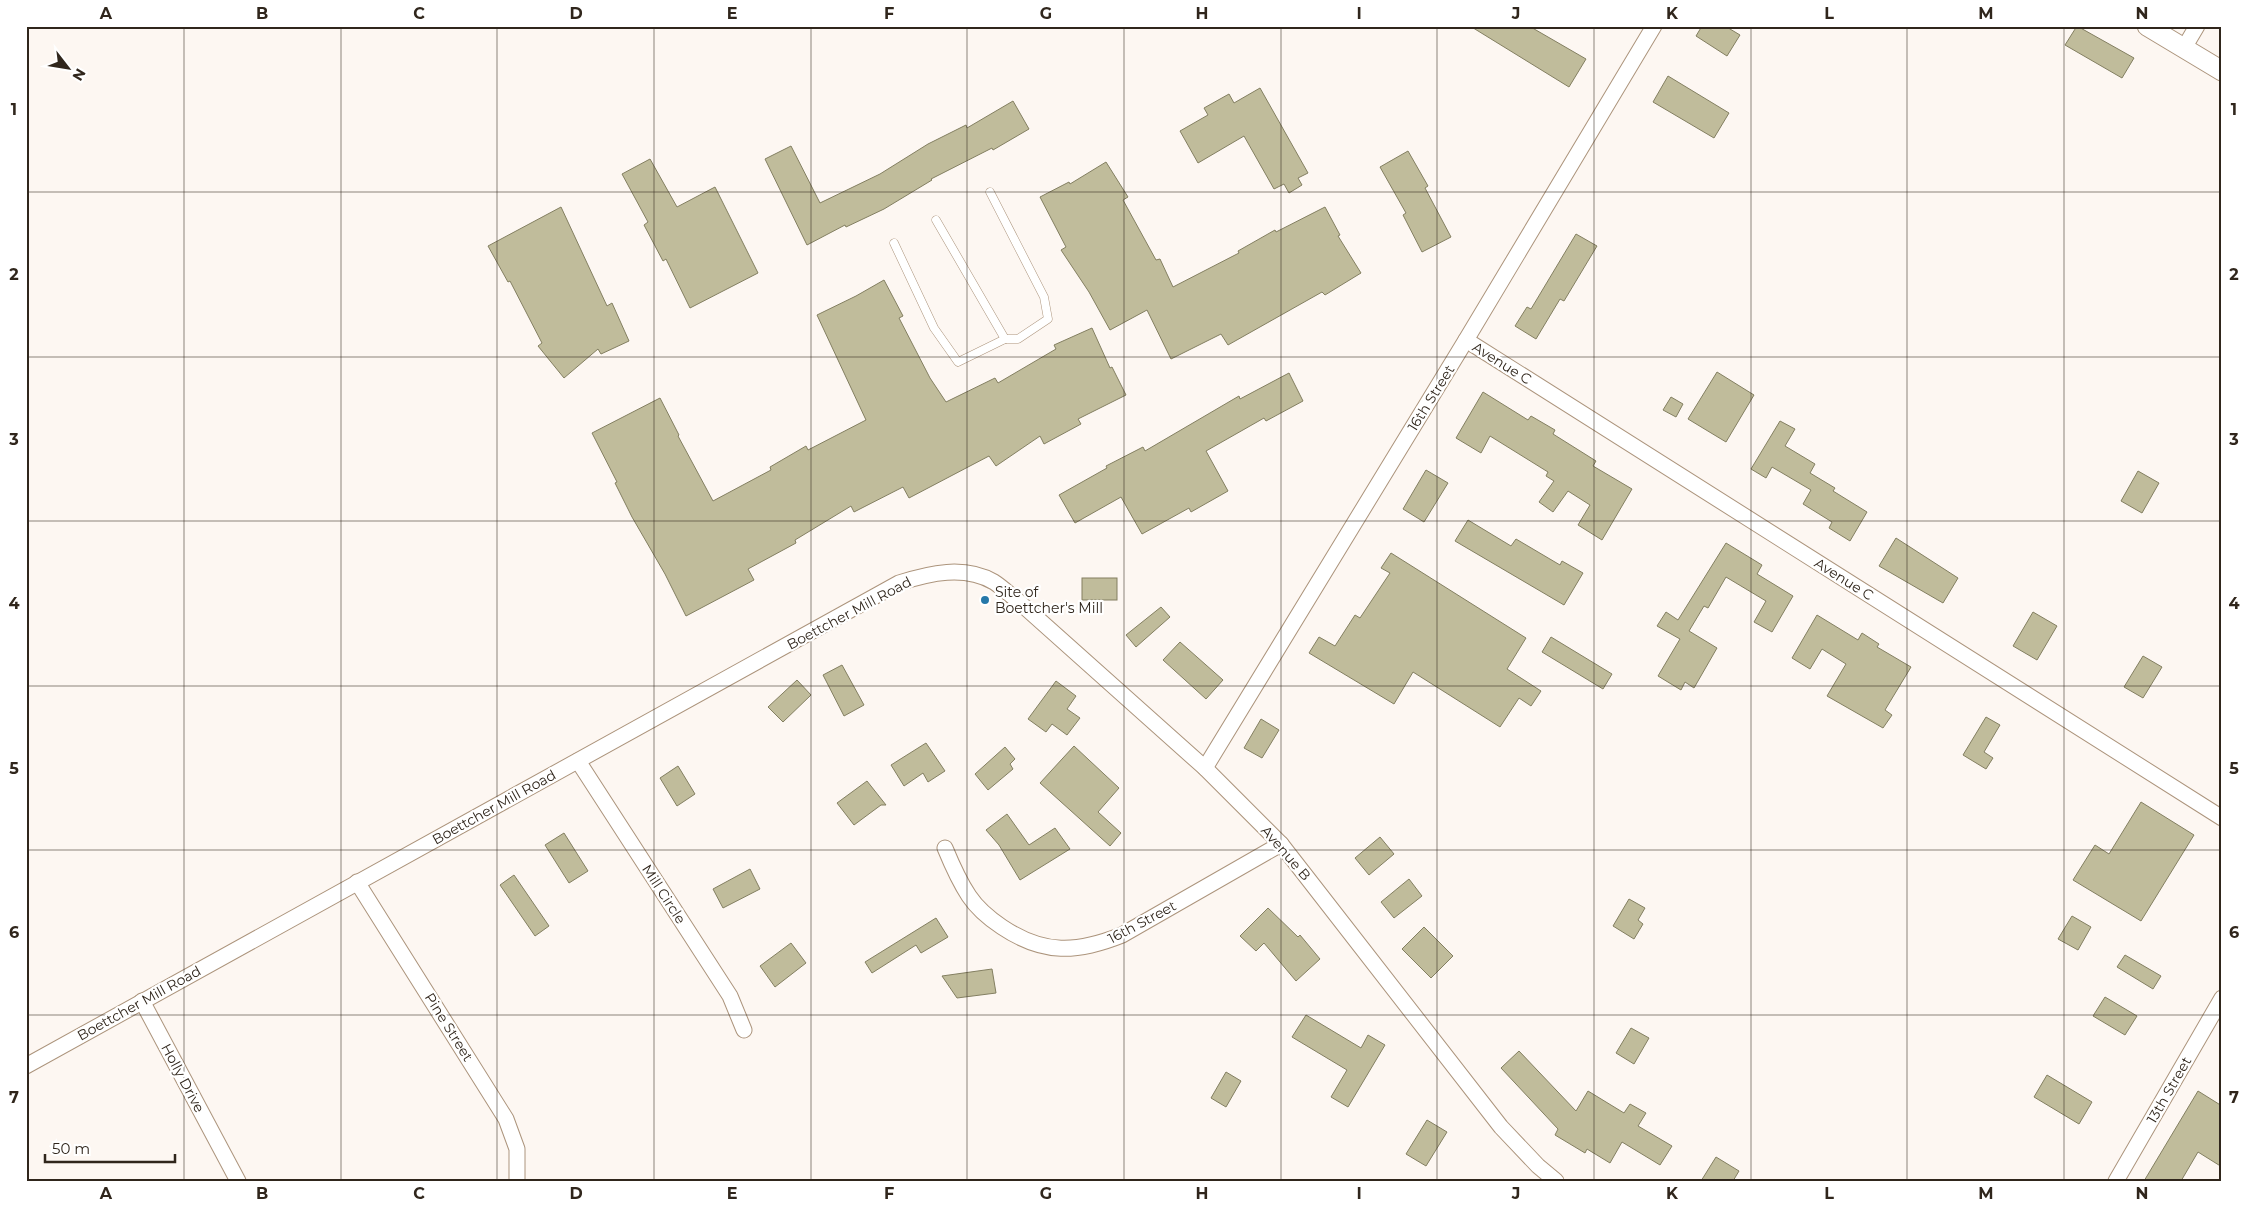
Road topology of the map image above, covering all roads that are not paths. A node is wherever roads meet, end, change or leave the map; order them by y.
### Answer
1 (1654, 26) edge
2 (2147, 26) edge
3 (2197, 26) edge
4 (2184, 48) junction
5 (2222, 71) edge
6 (990, 192) dead end
7 (936, 220) dead end
8 (894, 243) dead end
9 (1005, 339) junction
10 (1466, 340) junction
11 (968, 572) joint
12 (578, 761) junction
13 (1205, 768) junction
14 (2222, 818) edge
15 (1281, 844) junction
16 (945, 848) dead end
17 (357, 882) junction
18 (2222, 998) edge
19 (142, 1002) junction
20 (744, 1030) dead end
21 (26, 1066) edge
22 (238, 1181) edge
23 (517, 1181) edge
24 (1556, 1181) edge
25 (2116, 1181) edge

1 - 10 street, 16th Street
2 - 4 street
3 - 4 street
4 - 5 street
6 - 9 lane
7 - 9 lane
8 - 9 lane
10 - 13 street, 16th Street
10 - 14 street, Avenue C
11 - 12 street, Boettcher Mill Road
11 - 13 street, Avenue B
12 - 17 street, Boettcher Mill Road
12 - 20 street, Mill Circle
13 - 15 street, Avenue B
15 - 16 street, 16th Street
15 - 24 street, Avenue B
17 - 19 street, Boettcher Mill Road
17 - 23 street, Pine Street
18 - 25 street, 13th Street
19 - 21 street, Boettcher Mill Road
19 - 22 street, Holly Drive

